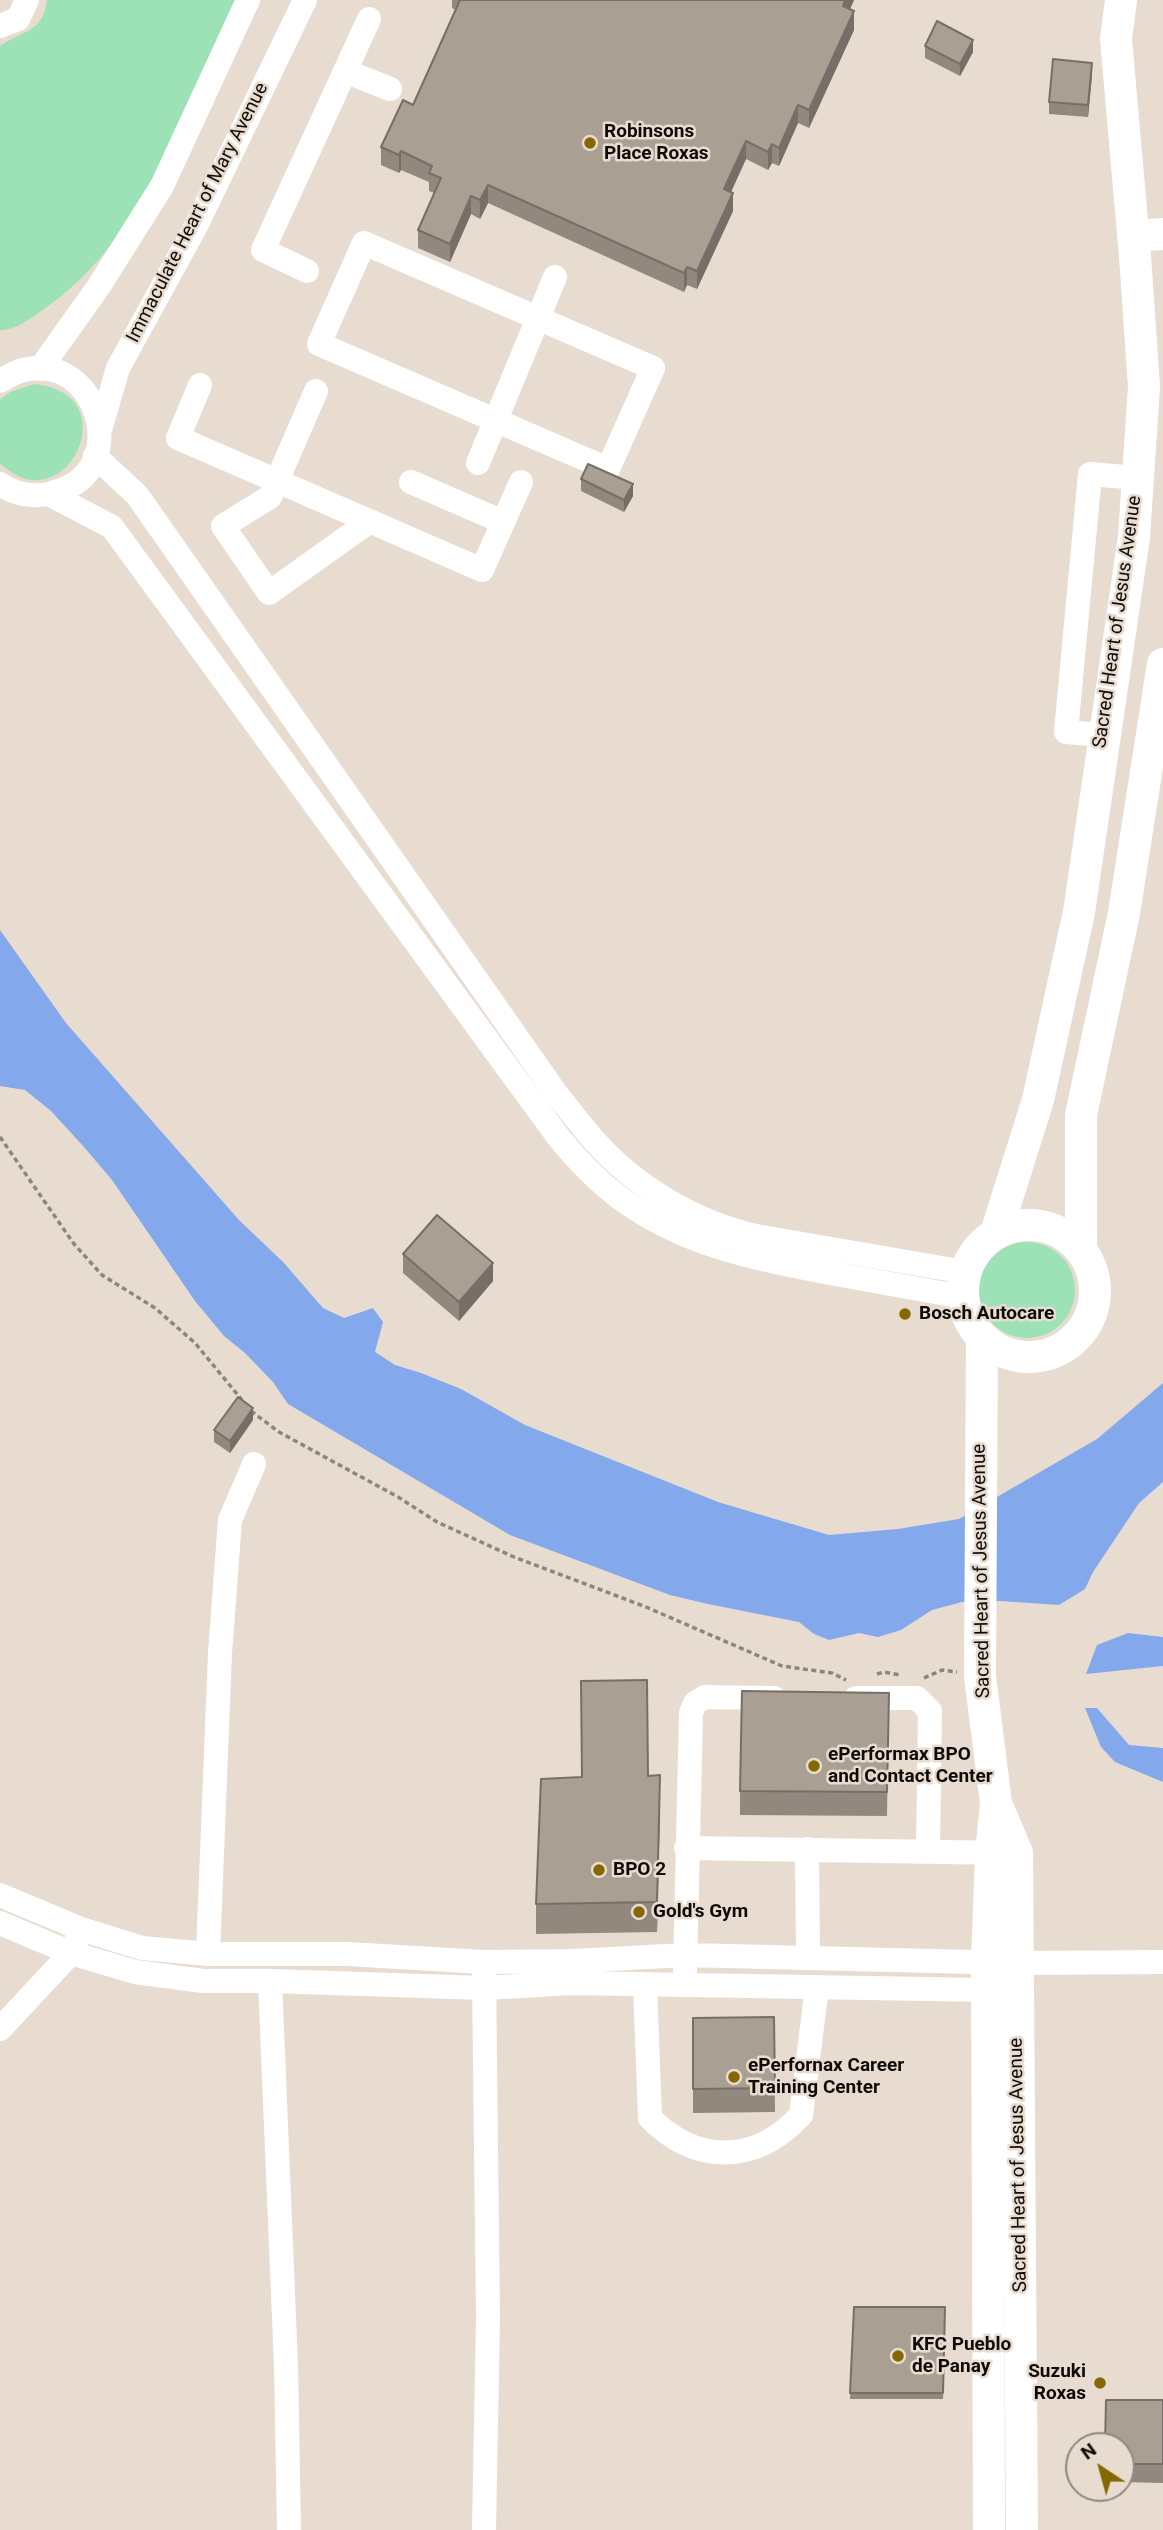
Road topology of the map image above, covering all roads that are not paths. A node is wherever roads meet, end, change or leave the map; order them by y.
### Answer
1 (27, 0) edge
2 (248, 0) edge
3 (305, 0) edge
4 (1121, 0) edge
5 (369, 19) dead end
6 (0, 26) edge
7 (345, 71) junction
8 (390, 89) dead end
9 (1148, 235) edge
10 (307, 271) dead end
11 (555, 277) dead end
12 (538, 318) junction
13 (40, 369) junction
14 (0, 381) edge
15 (200, 385) dead end
16 (316, 391) dead end
17 (495, 420) junction
18 (100, 430) junction
19 (95, 456) junction
20 (478, 463) dead end
21 (1138, 478) junction
22 (278, 480) junction
23 (411, 482) dead end
24 (521, 482) dead end
25 (0, 484) edge
26 (50, 494) junction
27 (370, 521) junction
28 (503, 522) junction
29 (1163, 664) edge
30 (1103, 735) junction
31 (996, 1233) junction
32 (1081, 1250) junction
33 (964, 1284) junction
34 (982, 1338) junction
35 (254, 1464) dead end
36 (844, 1690) edge
37 (798, 1698) edge
38 (686, 1848) junction
39 (807, 1849) junction
40 (928, 1850) junction
41 (1004, 1853) junction
42 (0, 1895) edge
43 (0, 1923) edge
44 (81, 1928) junction
45 (71, 1952) junction
46 (208, 1954) junction
47 (685, 1955) junction
48 (808, 1958) junction
49 (483, 1962) junction
50 (1163, 1962) edge
51 (997, 1971) junction
52 (573, 1972) junction
53 (270, 1981) junction
54 (645, 1985) junction
55 (684, 1985) junction
56 (817, 1987) junction
57 (485, 1988) junction
58 (0, 2029) edge
59 (289, 2530) edge
60 (484, 2530) edge
61 (989, 2530) edge
62 (1022, 2530) edge

1 - 6 street
2 - 13 street
3 - 18 street, Immaculate Heart of Mary Avenue
4 - 9 main road, Sacred Heart of Jesus Avenue
5 - 7 street
7 - 8 street
7 - 10 street
9 - 21 main road, Sacred Heart of Jesus Avenue
11 - 12 street
12 - 17 street
12 - 17 street
12 - 17 street
13 - 14 street
13 - 18 street
15 - 22 street
16 - 22 street
17 - 20 street
18 - 19 street, Immaculate Heart of Mary Avenue
19 - 26 street
19 - 33 street
21 - 30 main road, Sacred Heart of Jesus Avenue
21 - 30 street
22 - 27 street
22 - 27 street
23 - 28 street
24 - 28 street
25 - 26 street
26 - 33 street
27 - 28 street
29 - 32 main road
30 - 31 main road, Sacred Heart of Jesus Avenue
31 - 32 main road
31 - 33 main road
32 - 34 main road
33 - 34 main road
34 - 41 main road, Sacred Heart of Jesus Avenue
35 - 46 street
36 - 40 street
37 - 38 street
38 - 39 street
38 - 47 street
39 - 40 street
39 - 48 street
40 - 41 street
41 - 51 main road, Sacred Heart of Jesus Avenue
42 - 44 street
43 - 45 street
44 - 45 street
44 - 46 street
45 - 53 street
45 - 58 street
46 - 49 street
47 - 48 street
47 - 52 street
47 - 55 street
48 - 51 street
49 - 52 street
49 - 57 street
50 - 51 street
51 - 56 street
51 - 61 main road, Sacred Heart of Jesus Avenue
51 - 62 main road, Sacred Heart of Jesus Avenue
52 - 54 street
52 - 57 street
53 - 57 street
53 - 59 street
54 - 55 street
54 - 56 street
55 - 56 street
57 - 60 street

